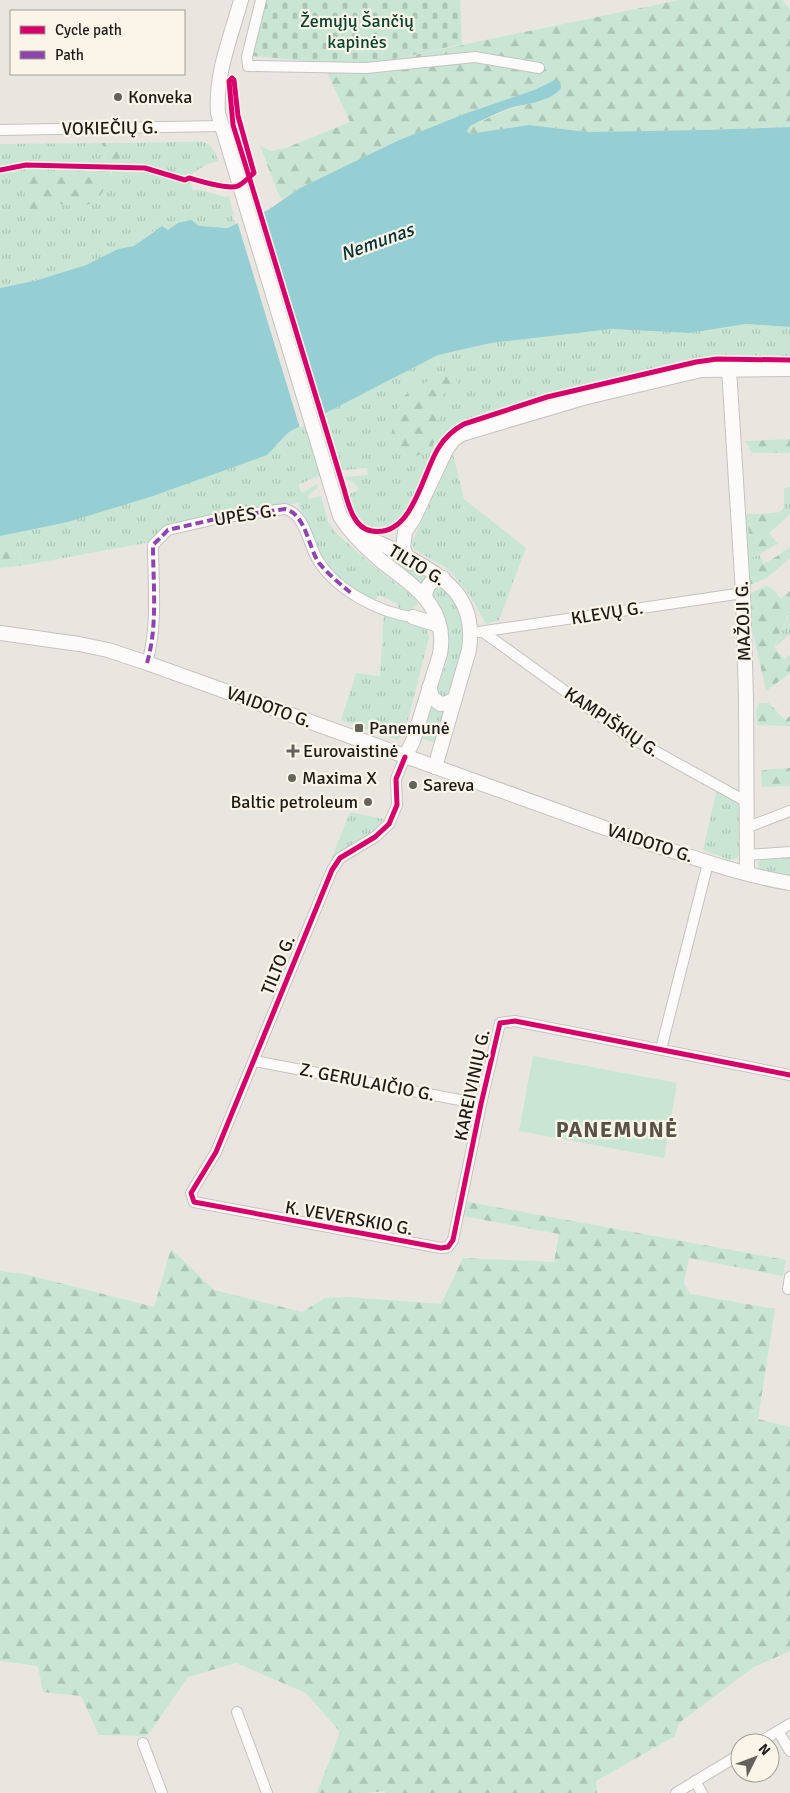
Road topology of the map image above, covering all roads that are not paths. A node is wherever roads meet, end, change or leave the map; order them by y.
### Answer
1 (241, 0) edge
2 (261, 0) edge
3 (539, 68) dead end
4 (221, 126) junction
5 (0, 130) edge
6 (729, 369) junction
7 (790, 369) edge
8 (405, 532) junction
9 (354, 534) junction
10 (374, 540) junction
11 (407, 557) junction
12 (443, 578) junction
13 (743, 593) junction
14 (426, 599) junction
15 (413, 616) junction
16 (438, 625) junction
17 (477, 632) junction
18 (0, 633) edge
19 (146, 663) junction
20 (429, 688) junction
21 (455, 698) junction
22 (406, 757) junction
23 (435, 767) junction
24 (747, 802) junction
25 (790, 811) edge
26 (748, 827) junction
27 (790, 852) edge
28 (748, 855) junction
29 (708, 863) junction
30 (747, 873) junction
31 (790, 883) edge
32 (661, 1050) junction
33 (254, 1061) junction
34 (790, 1075) edge
35 (481, 1104) junction
36 (463, 1197) joint
37 (194, 1202) joint
38 (790, 1277) edge
39 (788, 1289) dead end
40 (237, 1712) dead end
41 (790, 1724) edge
42 (778, 1731) junction
43 (775, 1733) edge
44 (143, 1742) dead end
45 (790, 1751) edge
46 (730, 1760) edge
47 (695, 1781) junction
48 (162, 1793) edge
49 (267, 1793) edge
50 (676, 1793) edge
51 (702, 1793) edge

1 - 4 main road, TILTO G.
2 - 3 street
4 - 5 street, VOKIEČIŲ G.
4 - 9 main road, TILTO G.
6 - 7 main road
6 - 8 main road
6 - 13 main road, MAŽOJI G.
8 - 10 main road
8 - 11 main road
9 - 10 main road, TILTO G.
9 - 14 main road, TILTO G.
10 - 11 main road, TILTO G.
11 - 12 main road, TILTO G.
12 - 14 main road
12 - 17 main road, TILTO G.
13 - 17 street, KLEVŲ G.
13 - 24 main road, MAŽOJI G.
14 - 15 main road
14 - 16 main road, TILTO G.
15 - 16 main road
15 - 19 street, UPĖS G.
16 - 20 main road, TILTO G.
17 - 21 main road, TILTO G.
17 - 24 street, KAMPIŠKIŲ G.
18 - 19 main road, VAIDOTO G.
19 - 22 main road, VAIDOTO G.
20 - 21 main road
20 - 22 main road, TILTO G.
21 - 23 main road, TILTO G.
22 - 23 main road, VAIDOTO G.
22 - 33 street, TILTO G.
23 - 29 main road, VAIDOTO G.
24 - 26 main road, MAŽOJI G.
25 - 26 street
26 - 28 main road, MAŽOJI G.
27 - 28 street
28 - 30 main road, MAŽOJI G.
29 - 30 main road, VAIDOTO G.
29 - 32 street
30 - 31 main road, VAIDOTO G.
32 - 34 street
32 - 35 street, KAREIVINIŲ G.
33 - 35 street, Z. GERULAIČIO G.
33 - 37 street, TILTO G.
35 - 36 street, KAREIVINIŲ G.
36 - 37 street, K. VEVERSKIO G.
38 - 39 street
40 - 49 street
41 - 42 street
42 - 43 street
42 - 45 street
44 - 48 street
46 - 47 street
47 - 50 street
47 - 51 street

